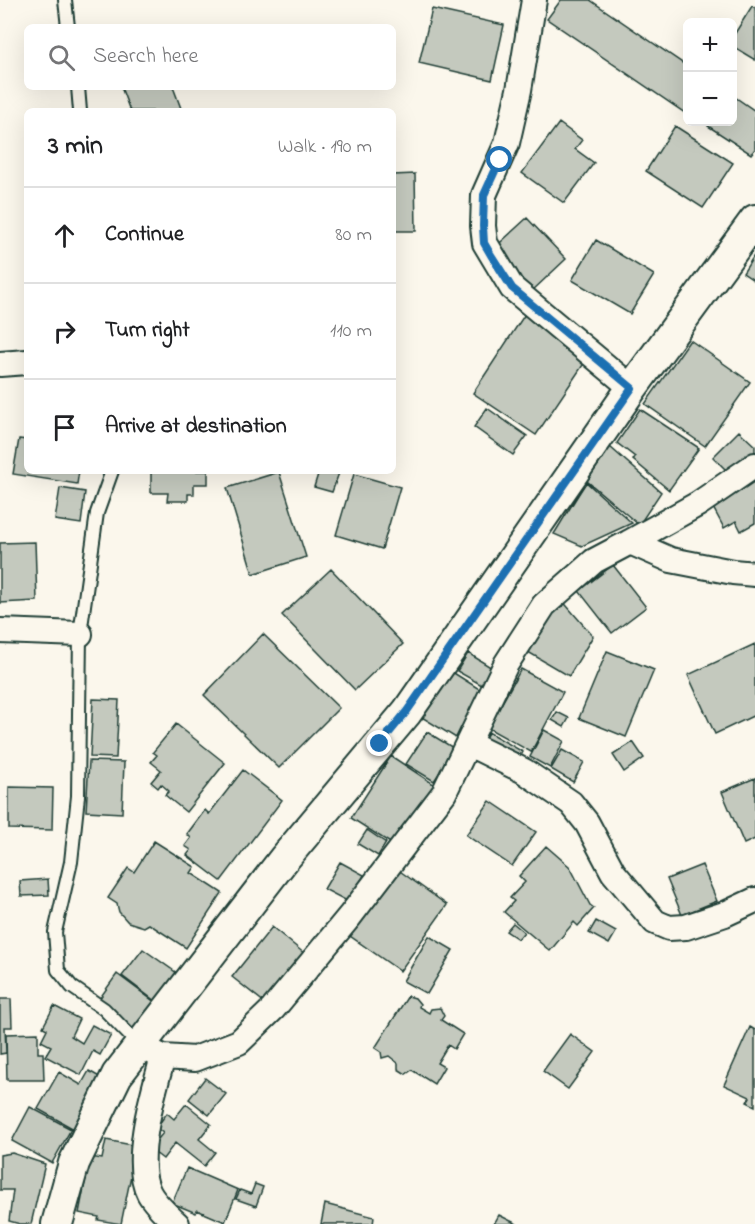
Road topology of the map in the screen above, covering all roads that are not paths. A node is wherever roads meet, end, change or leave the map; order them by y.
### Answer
1 (65, 0) edge
2 (534, 0) edge
3 (68, 24) edge
4 (78, 90) edge
5 (80, 108) edge
6 (755, 220) edge
7 (24, 362) edge
8 (0, 364) edge
9 (632, 388) junction
10 (755, 465) edge
11 (111, 474) edge
12 (630, 542) junction
13 (755, 574) edge
14 (0, 631) edge
15 (80, 634) junction
16 (469, 744) junction
17 (755, 900) edge
18 (151, 1051) junction
19 (57, 1224) edge
20 (177, 1224) edge

1 - 3 lane
2 - 9 street
4 - 5 lane
6 - 9 street
7 - 8 street
9 - 18 street
10 - 12 street
11 - 15 lane
12 - 13 street
12 - 16 street
14 - 15 street
15 - 18 lane
16 - 17 street
16 - 18 street
18 - 19 street
18 - 20 street

